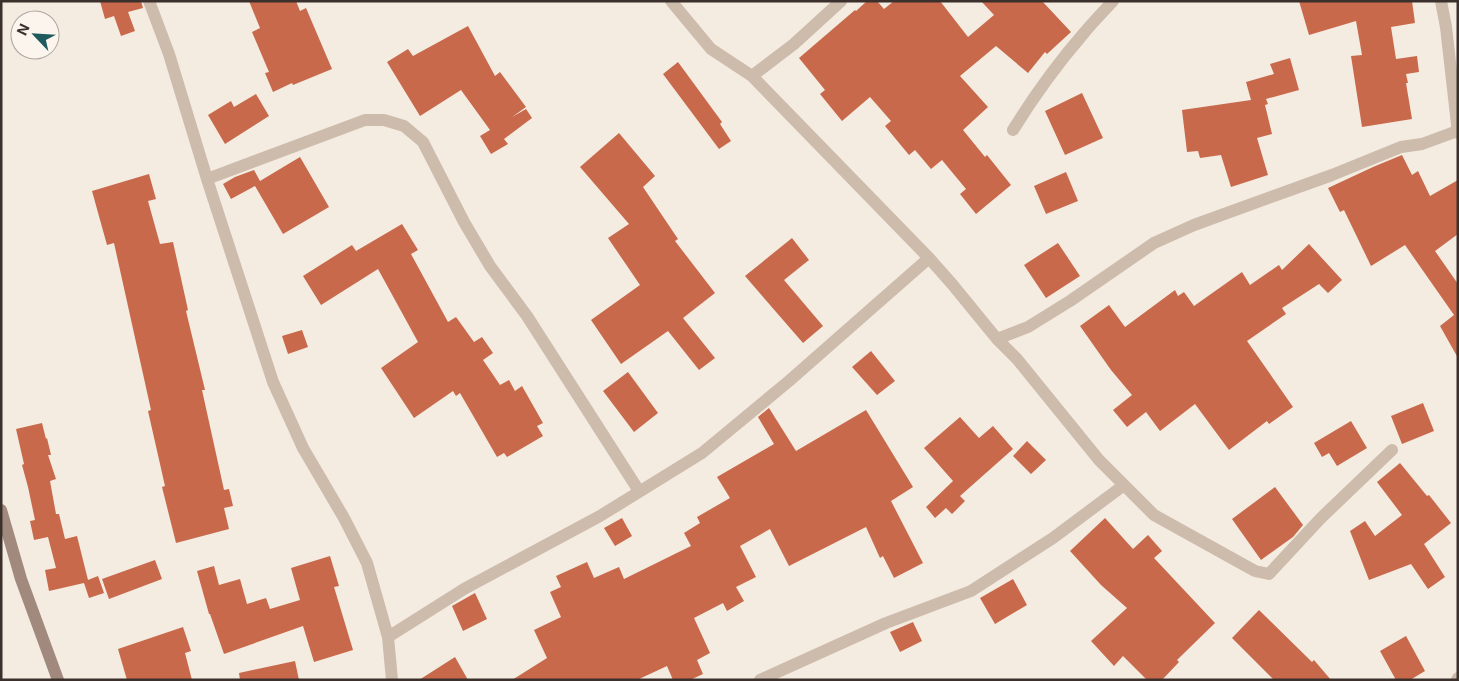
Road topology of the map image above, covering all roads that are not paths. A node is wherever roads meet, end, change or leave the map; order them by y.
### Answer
1 (149, 1) edge
2 (671, 1) edge
3 (841, 1) edge
4 (1113, 1) edge
5 (1441, 1) edge
6 (752, 76) junction
7 (1013, 130) dead end
8 (1457, 132) edge
9 (207, 180) junction
10 (928, 258) junction
11 (997, 339) junction
12 (1392, 450) dead end
13 (1124, 485) junction
14 (639, 491) junction
15 (1, 510) edge
16 (388, 637) junction
17 (58, 680) edge
18 (392, 680) edge
19 (760, 680) edge

1 - 9 street
2 - 6 street
3 - 6 street
4 - 7 street
5 - 8 street
6 - 10 street
8 - 11 street
9 - 14 street
9 - 16 street
10 - 11 street
10 - 14 street
11 - 13 street
12 - 13 street
13 - 19 street
14 - 16 street
15 - 17 main road
16 - 18 street

